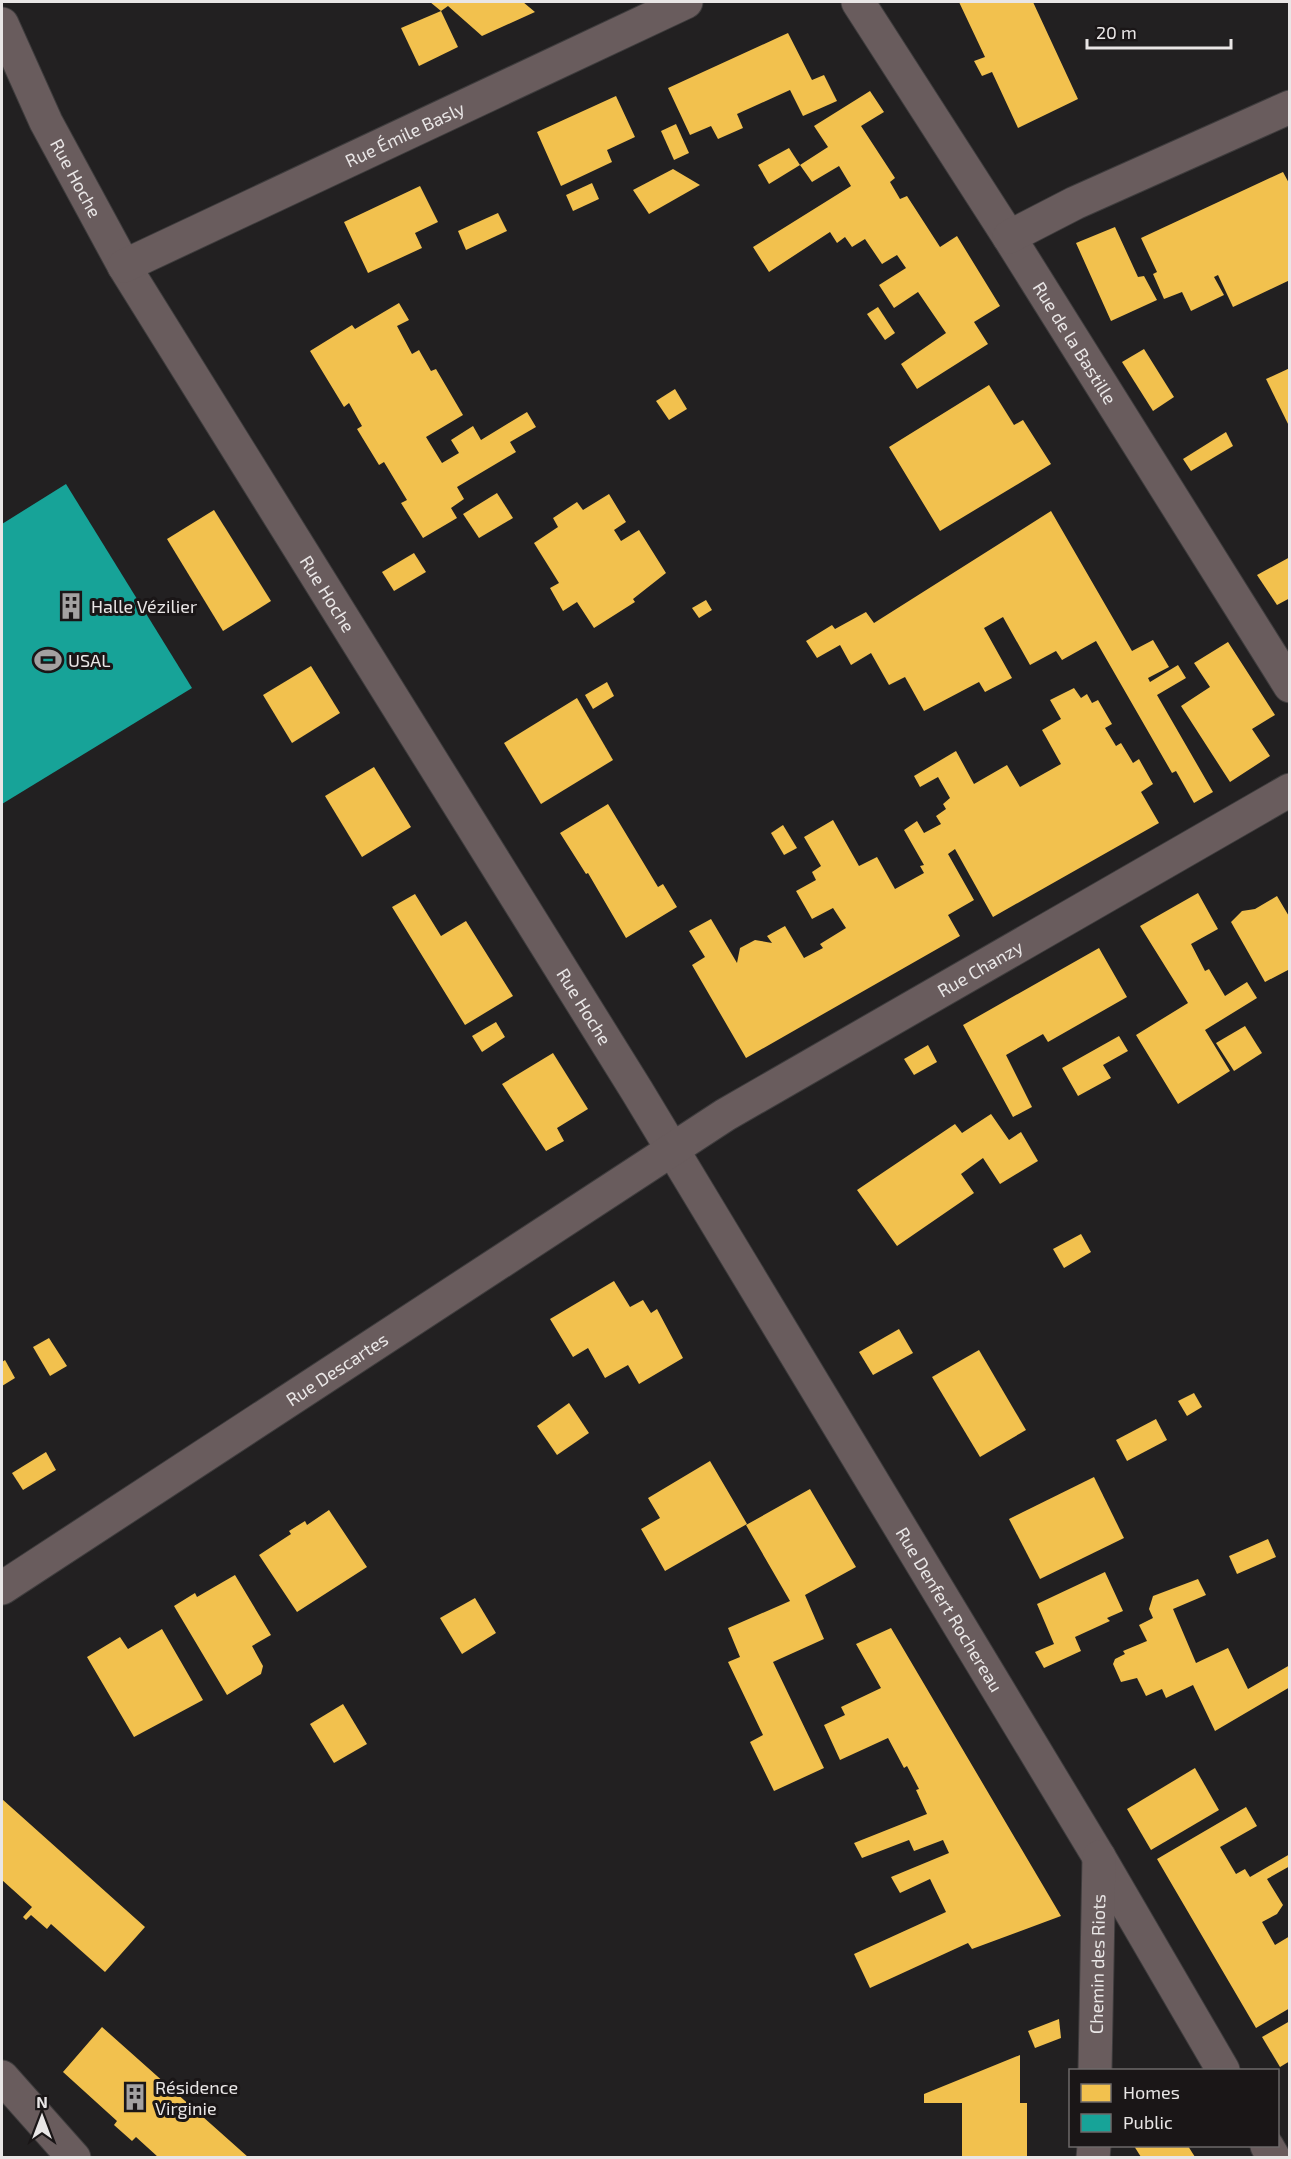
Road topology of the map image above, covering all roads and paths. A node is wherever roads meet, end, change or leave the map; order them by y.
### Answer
1 (686, 2) edge
2 (858, 2) edge
3 (2, 24) edge
4 (1290, 107) edge
5 (1009, 237) junction
6 (124, 266) junction
7 (1290, 686) edge
8 (1290, 790) edge
9 (672, 1152) junction
10 (2, 1587) edge
11 (1099, 1857) junction
12 (1095, 2069) edge
13 (1222, 2069) edge
14 (2, 2077) edge
15 (74, 2157) edge

1 - 6 street, Rue Émile Basly
2 - 5 street, Rue de la Bastille
3 - 6 street, Rue Hoche
4 - 5 street
5 - 7 street, Rue de la Bastille
6 - 9 street, Rue Hoche
8 - 9 street, Rue Chanzy
9 - 10 street, Rue Descartes
9 - 11 street, Rue Denfert Rochereau
11 - 12 street, Chemin des Riots
11 - 13 street, Rue Denfert Rochereau
14 - 15 street

